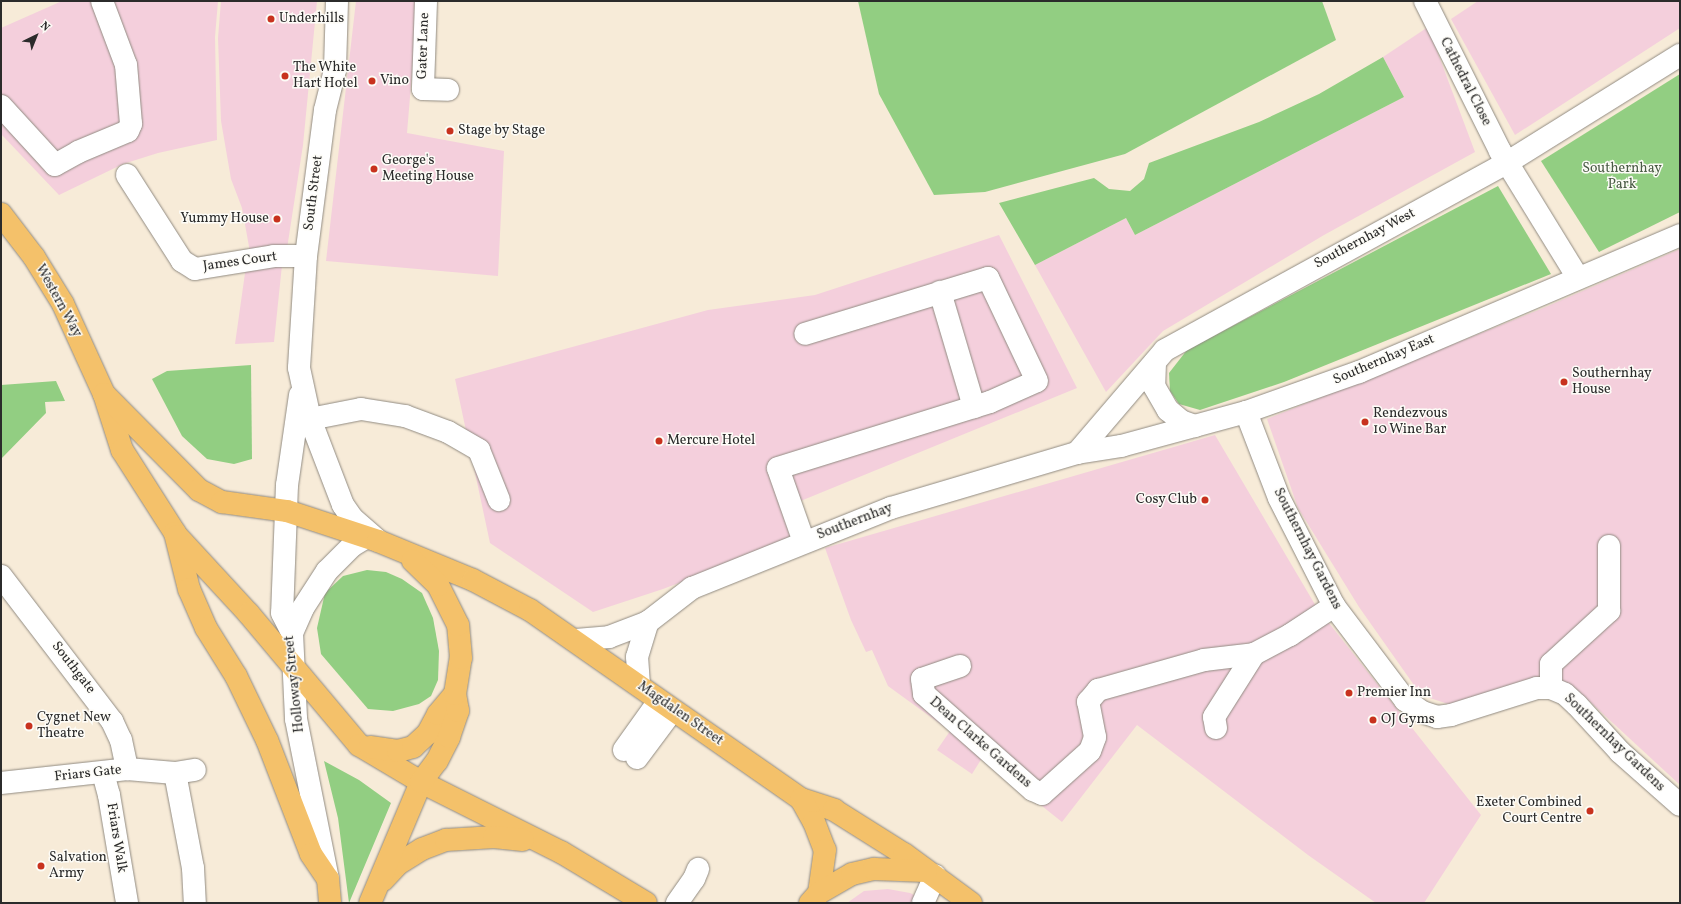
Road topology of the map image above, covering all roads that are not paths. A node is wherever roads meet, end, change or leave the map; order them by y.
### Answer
1 (102, 1) edge
2 (337, 1) edge
3 (426, 1) edge
4 (1425, 1) edge
5 (1680, 55) edge
6 (448, 90) dead end
7 (1, 106) edge
8 (1508, 162) junction
9 (127, 175) dead end
10 (1, 214) edge
11 (1680, 235) edge
12 (306, 256) junction
13 (1578, 278) junction
14 (940, 292) junction
15 (804, 334) dead end
16 (1155, 362) junction
17 (301, 386) junction
18 (104, 394) junction
19 (974, 407) junction
20 (1246, 412) junction
21 (310, 419) junction
22 (1195, 426) junction
23 (1077, 453) junction
24 (499, 500) dead end
25 (287, 511) junction
26 (175, 533) junction
27 (804, 542) junction
28 (380, 543) junction
29 (1609, 546) dead end
30 (1, 576) edge
31 (1334, 606) junction
32 (648, 622) junction
33 (292, 633) junction
34 (576, 640) junction
35 (1254, 654) junction
36 (292, 666) junction
37 (960, 666) dead end
38 (639, 685) junction
39 (1551, 688) junction
40 (455, 694) junction
41 (666, 706) junction
42 (1216, 728) dead end
43 (359, 745) junction
44 (630, 754) dead end
45 (127, 769) junction
46 (103, 773) junction
47 (421, 782) junction
48 (1, 783) edge
49 (800, 799) junction
50 (1680, 805) edge
51 (536, 841) junction
52 (698, 869) dead end
53 (930, 873) junction
54 (328, 878) junction
55 (373, 896) edge
56 (815, 898) edge
57 (127, 903) edge
58 (195, 903) edge
59 (330, 903) edge
60 (646, 903) edge
61 (677, 903) edge
62 (923, 903) edge
63 (971, 903) edge

1 - 7 street
2 - 12 street, South Street
3 - 6 street, Gater Lane
4 - 8 street, Cathedral Close
5 - 8 street, Southernhay West
8 - 13 street, Cathedral Close
8 - 16 street, Southernhay West
9 - 12 street, James Court
10 - 18 main road, Western Way
11 - 13 street, Southernhay East
12 - 17 street, South Street
13 - 20 street, Southernhay East
14 - 15 street
14 - 19 street
14 - 19 street
16 - 22 street
16 - 23 street, Southernhay West
17 - 21 street, South Street
17 - 25 street, South Street
18 - 25 main road
18 - 26 main road
19 - 27 street
20 - 22 street, Southernhay East
20 - 31 street, Southernhay Gardens
21 - 24 street
21 - 28 street, South Street
22 - 23 street, Southernhay East
23 - 27 street, Southernhay
25 - 28 main road
25 - 33 street, Holloway Street
26 - 36 main road
26 - 54 main road
27 - 32 street, Southernhay
28 - 33 street
28 - 34 main road, Magdalen Street
28 - 40 main road
29 - 39 street
30 - 45 street, Southgate
31 - 35 street, Dean Clarke Gardens
31 - 39 street, Southernhay Gardens
32 - 34 street, Southernhay
32 - 38 street
33 - 36 street, Holloway Street
34 - 38 main road, Magdalen Street
35 - 37 street, Dean Clarke Gardens
35 - 42 street
36 - 43 main road
36 - 54 street, Holloway Street
38 - 41 main road, Magdalen Street
39 - 50 street, Southernhay Gardens
40 - 43 main road
40 - 47 main road
41 - 44 street
41 - 49 main road, Magdalen Street
43 - 47 main road
45 - 46 street, Friars Gate
45 - 58 street, Friars Gate
46 - 48 street, Friars Gate
46 - 57 street, Friars Walk
47 - 51 main road
47 - 55 main road
49 - 53 main road, Magdalen Street
49 - 56 main road
51 - 55 main road
51 - 60 main road
52 - 61 street
53 - 56 main road
53 - 62 street
53 - 63 main road, Magdalen Street
54 - 59 main road, Holloway Street

